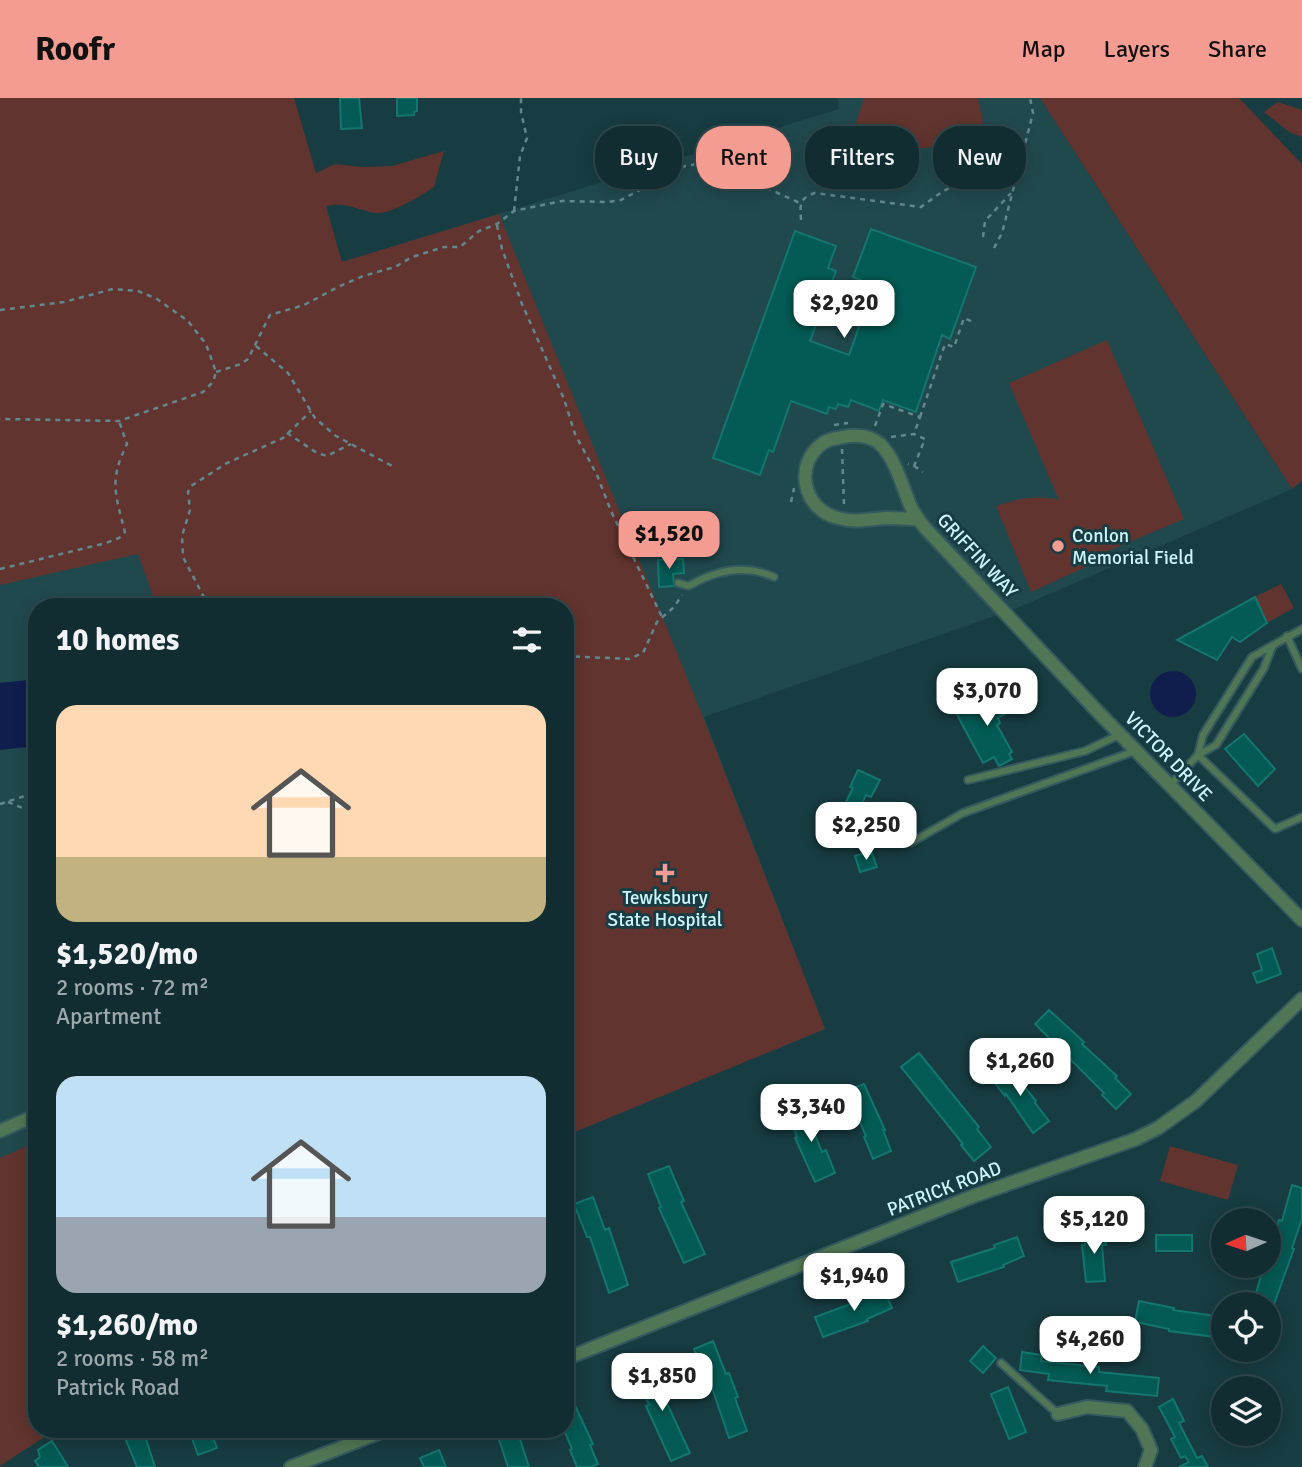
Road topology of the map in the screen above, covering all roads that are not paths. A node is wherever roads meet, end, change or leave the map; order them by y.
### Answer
1 (918, 519) junction
2 (774, 577) dead end
3 (678, 583) dead end
4 (1010, 618) joint
5 (1302, 629) edge
6 (1287, 636) junction
7 (1272, 647) junction
8 (1302, 669) edge
9 (1121, 734) junction
10 (1136, 750) junction
11 (1198, 755) junction
12 (968, 780) dead end
13 (1171, 784) junction
14 (1302, 817) edge
15 (912, 842) dead end
16 (1302, 920) edge
17 (1302, 999) edge
18 (28, 1119) edge
19 (0, 1131) edge
20 (574, 1355) edge
21 (1001, 1363) dead end
22 (1058, 1414) joint
23 (365, 1438) edge
24 (291, 1467) edge
25 (1145, 1467) edge

1 - 1 street, GRIFFIN WAY
1 - 4 street, GRIFFIN WAY
2 - 3 lane
4 - 9 street, VICTOR DRIVE
5 - 6 lane
6 - 7 lane
6 - 8 lane
7 - 11 lane
7 - 11 lane
9 - 10 street, VICTOR DRIVE
9 - 12 lane
10 - 13 street, VICTOR DRIVE
10 - 15 lane
11 - 13 lane
11 - 14 lane
13 - 16 street, VICTOR DRIVE
17 - 20 street, PATRICK ROAD
18 - 19 street
21 - 22 lane
22 - 25 street
23 - 24 street

